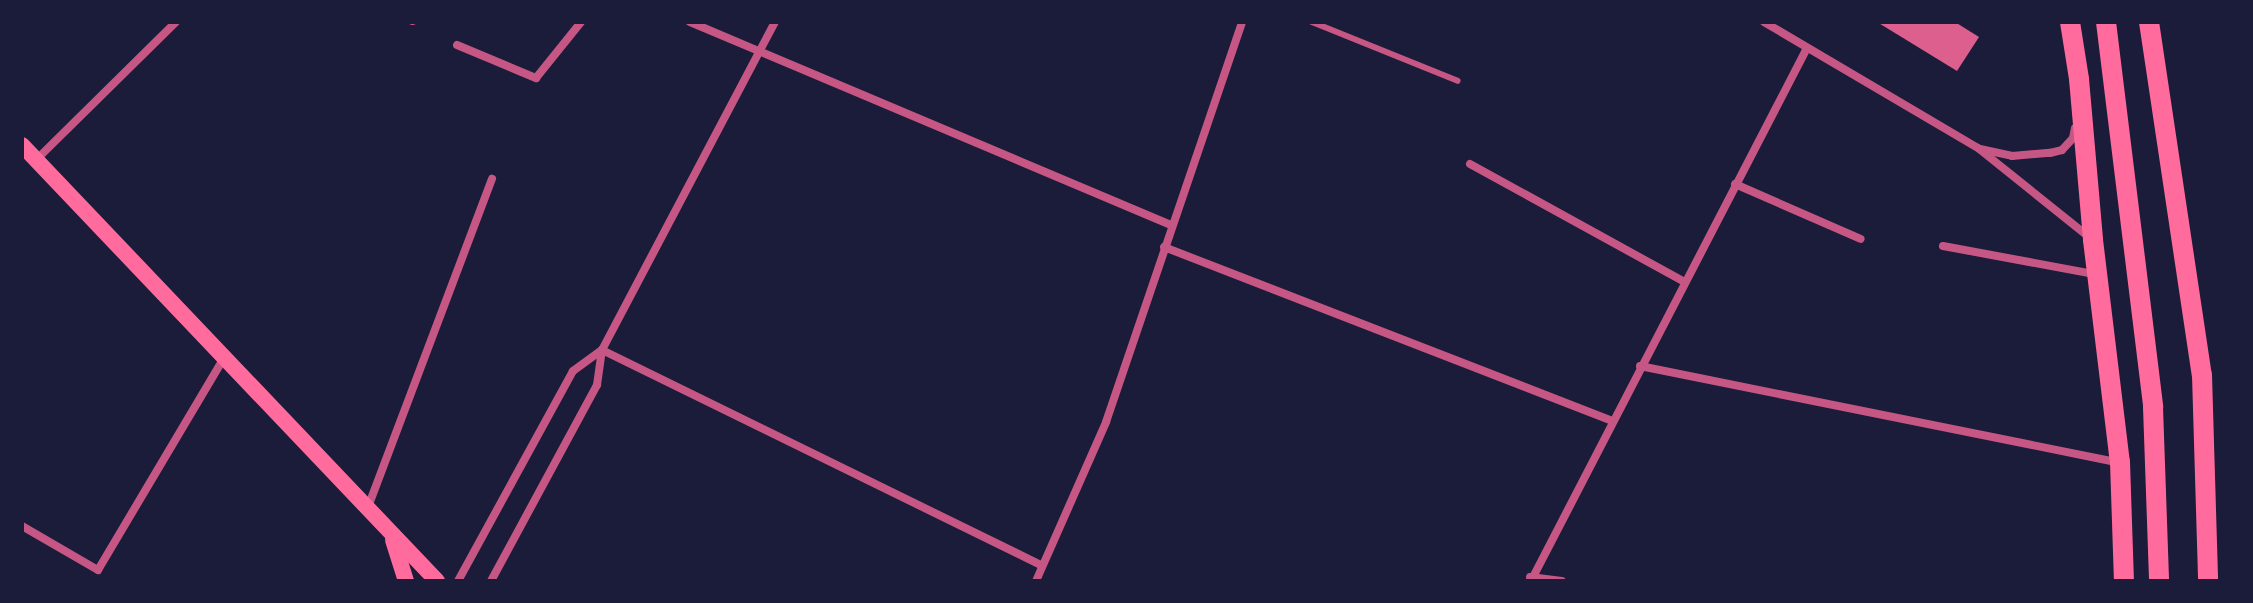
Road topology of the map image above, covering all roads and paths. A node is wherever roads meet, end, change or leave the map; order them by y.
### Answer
1 (176, 22) edge
2 (581, 22) edge
3 (690, 22) edge
4 (775, 22) edge
5 (1242, 22) edge
6 (1312, 22) edge
7 (1764, 22) edge
8 (2070, 22) edge
9 (2106, 22) edge
10 (2149, 22) edge
11 (457, 45) dead end
12 (1807, 48) junction
13 (761, 52) junction
14 (2079, 79) junction
15 (1458, 81) dead end
16 (22, 145) edge
17 (1978, 148) junction
18 (36, 160) junction
19 (1470, 164) dead end
20 (492, 179) dead end
21 (1735, 184) junction
22 (1171, 225) junction
23 (1861, 239) dead end
24 (2093, 240) junction
25 (1943, 246) dead end
26 (1164, 247) junction
27 (2099, 275) junction
28 (1685, 282) junction
29 (602, 350) junction
30 (224, 358) junction
31 (1640, 366) junction
32 (1612, 421) junction
33 (2120, 462) junction
34 (368, 508) junction
35 (22, 526) edge
36 (389, 531) junction
37 (1042, 566) junction
38 (1531, 579) edge
39 (406, 581) edge
40 (437, 581) edge
41 (458, 581) edge
42 (491, 581) edge
43 (1036, 581) edge
44 (1562, 581) edge
45 (2124, 581) edge
46 (2159, 581) edge
47 (2208, 581) edge

1 - 18 street
2 - 11 street
3 - 13 street
4 - 13 street
5 - 22 street
6 - 15 lane
7 - 12 street
8 - 14 main road
9 - 46 main road
10 - 47 main road
12 - 17 street
12 - 21 street
13 - 22 street
13 - 29 street
14 - 17 street
14 - 24 main road
16 - 18 main road
17 - 24 street
18 - 30 main road
19 - 28 street
20 - 34 street
21 - 23 street
21 - 28 street
22 - 26 street
24 - 27 main road
25 - 27 street
26 - 32 street
26 - 37 street
27 - 33 main road
28 - 31 street
29 - 37 street
29 - 41 street
29 - 42 street
30 - 34 main road
30 - 35 street
31 - 32 street
31 - 33 street
32 - 38 street
33 - 45 main road
34 - 36 main road
36 - 39 main road
36 - 40 main road
37 - 43 street
38 - 44 street

